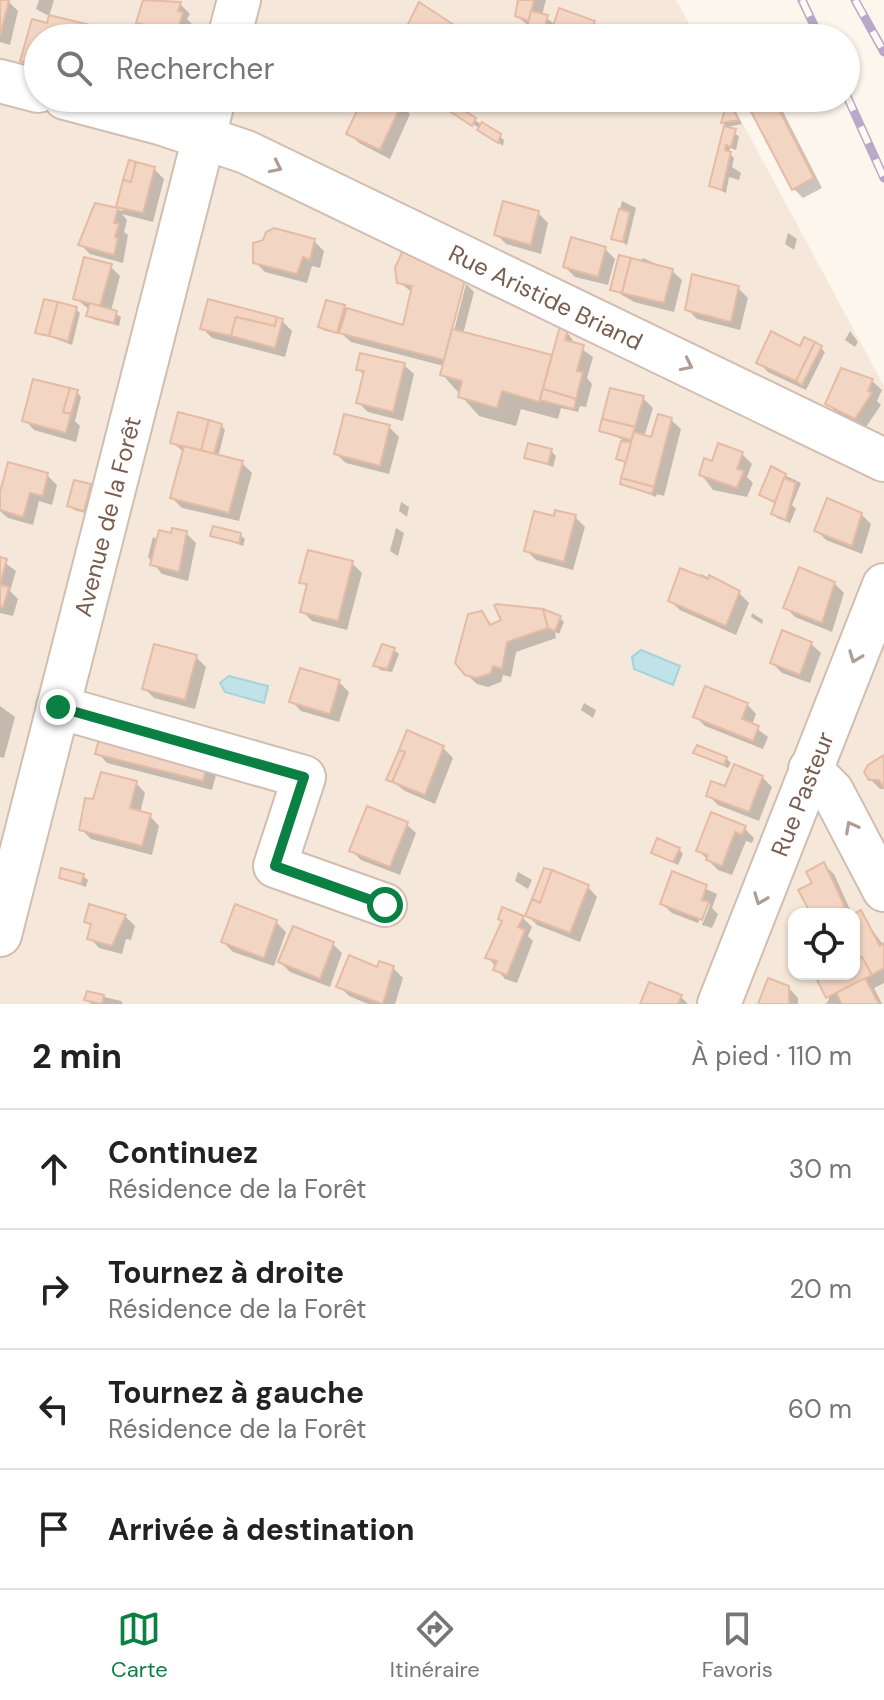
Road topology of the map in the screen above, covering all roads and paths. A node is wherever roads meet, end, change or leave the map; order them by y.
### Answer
1 (239, 0) edge
2 (233, 24) edge
3 (0, 81) edge
4 (24, 87) edge
5 (114, 112) edge
6 (210, 112) edge
7 (204, 138) junction
8 (884, 460) edge
9 (884, 585) edge
10 (58, 707) junction
11 (810, 769) junction
12 (16, 802) edge
13 (884, 890) edge
14 (385, 905) dead end
15 (0, 935) edge
16 (719, 1004) edge

1 - 2 street
3 - 4 street
5 - 7 street, Rue Aristide Briand
6 - 7 street, Avenue de la Forêt
7 -> 8 street, Rue Aristide Briand
7 - 10 street, Avenue de la Forêt
9 -> 11 street, Rue Pasteur
10 - 12 street, Avenue de la Forêt
10 - 14 street
13 -> 11 street
11 -> 16 street, Rue Pasteur
12 - 15 street, Avenue de la Forêt

